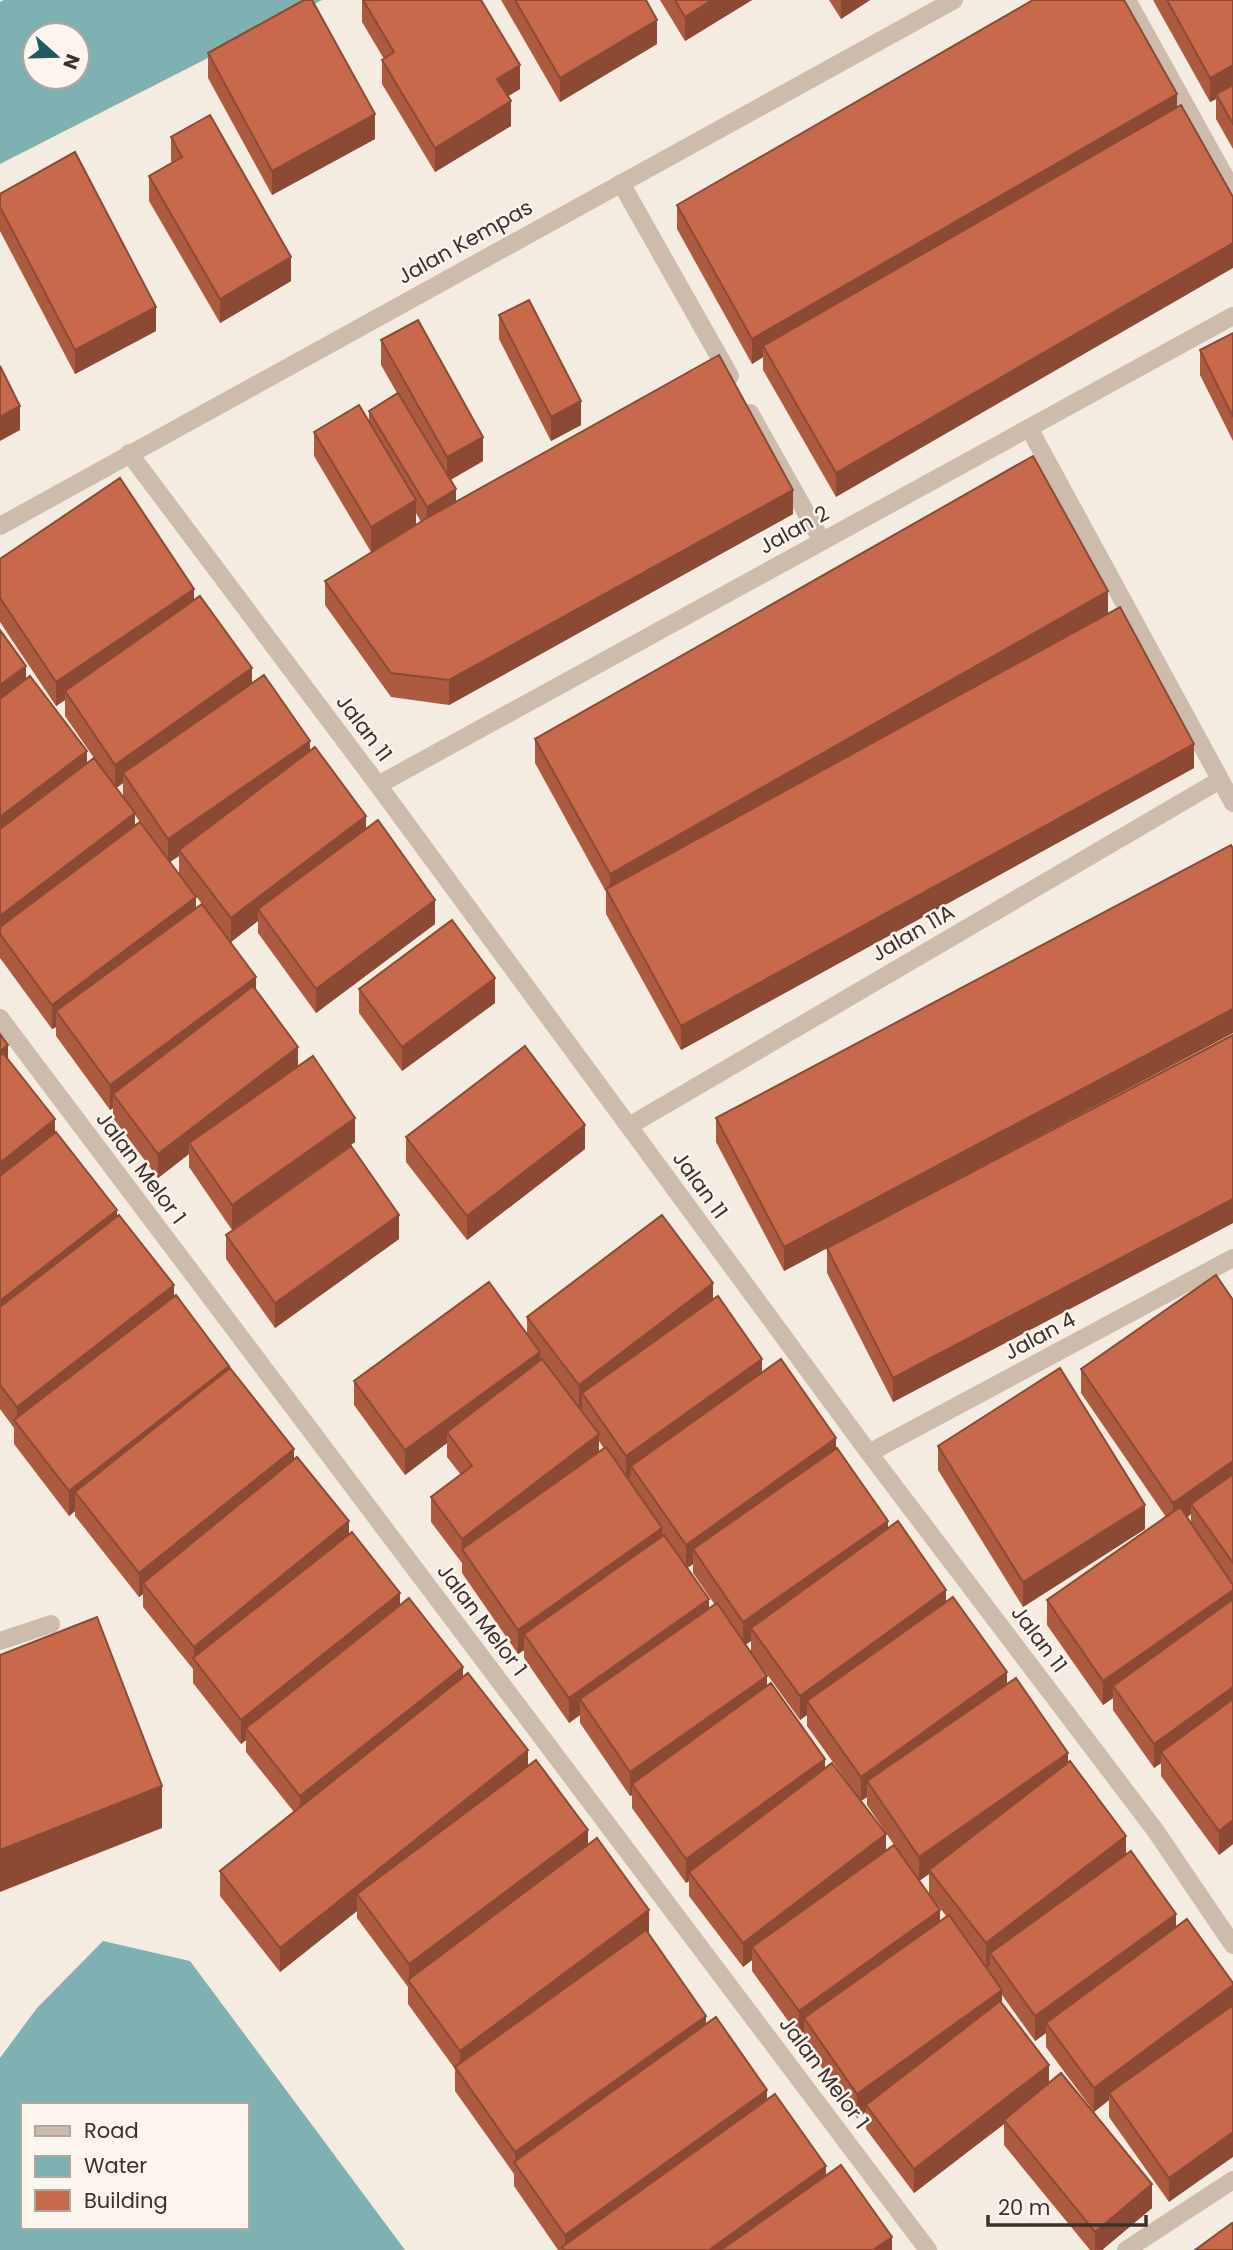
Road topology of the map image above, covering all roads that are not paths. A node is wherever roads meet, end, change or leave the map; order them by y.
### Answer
1 (954, 0) edge
2 (1127, 0) edge
3 (621, 183) junction
4 (1233, 191) edge
5 (1233, 316) edge
6 (1029, 428) junction
7 (129, 453) junction
8 (0, 526) edge
9 (822, 541) junction
10 (1220, 780) junction
11 (378, 785) junction
12 (1233, 803) edge
13 (0, 1018) edge
14 (629, 1126) junction
15 (1233, 1258) edge
16 (869, 1453) junction
17 (51, 1624) dead end
18 (0, 1641) edge
19 (1233, 1945) edge
20 (1233, 2180) edge
21 (928, 2250) edge
22 (1126, 2250) edge

1 - 3 street, Jalan Kempas
2 - 4 street
3 - 7 street, Jalan Kempas
3 - 9 street
5 - 6 street, Jalan 2
6 - 9 street, Jalan 2
6 - 10 street
7 - 8 street, Jalan Kempas
7 - 11 street, Jalan 11
9 - 11 street, Jalan 2
10 - 12 street
10 - 14 street, Jalan 11A
11 - 14 street, Jalan 11
13 - 21 street, Jalan Melor 1
14 - 16 street, Jalan 11
15 - 16 street, Jalan 4
16 - 19 street, Jalan 11
17 - 18 street
20 - 22 street

